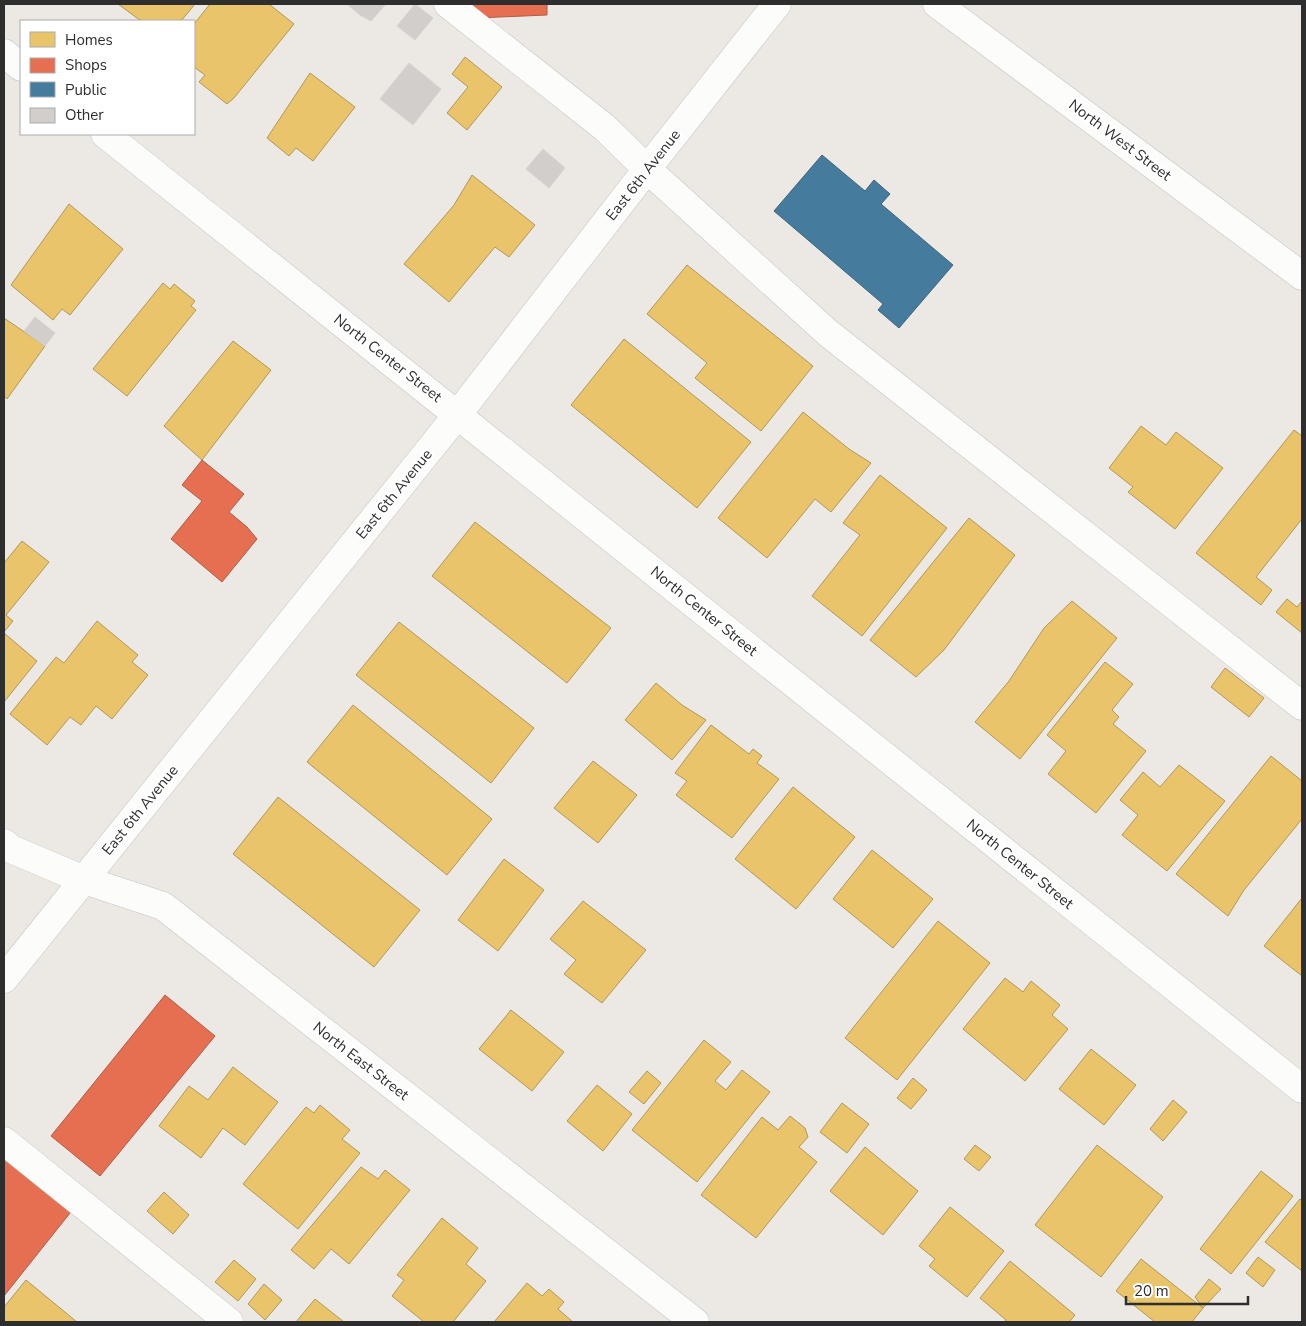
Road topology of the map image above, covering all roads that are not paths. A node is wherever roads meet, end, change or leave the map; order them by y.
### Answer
1 (448, 4) edge
2 (777, 4) edge
3 (937, 4) edge
4 (4, 53) edge
5 (20, 66) edge
6 (106, 135) edge
7 (647, 169) junction
8 (1302, 276) edge
9 (458, 414) junction
10 (1302, 706) edge
11 (4, 843) edge
12 (84, 880) junction
13 (4, 979) edge
14 (1302, 1089) edge
15 (4, 1141) edge
16 (229, 1322) edge
17 (695, 1322) edge

1 - 7 street
2 - 7 street, East 6th Avenue
3 - 8 street, North West Street
4 - 5 street
6 - 9 street, North Center Street
7 - 9 street, East 6th Avenue
7 - 10 street
9 - 12 street, East 6th Avenue
9 - 14 street, North Center Street
11 - 12 street, North East Street
12 - 13 street, East 6th Avenue
12 - 17 street, North East Street
15 - 16 street

